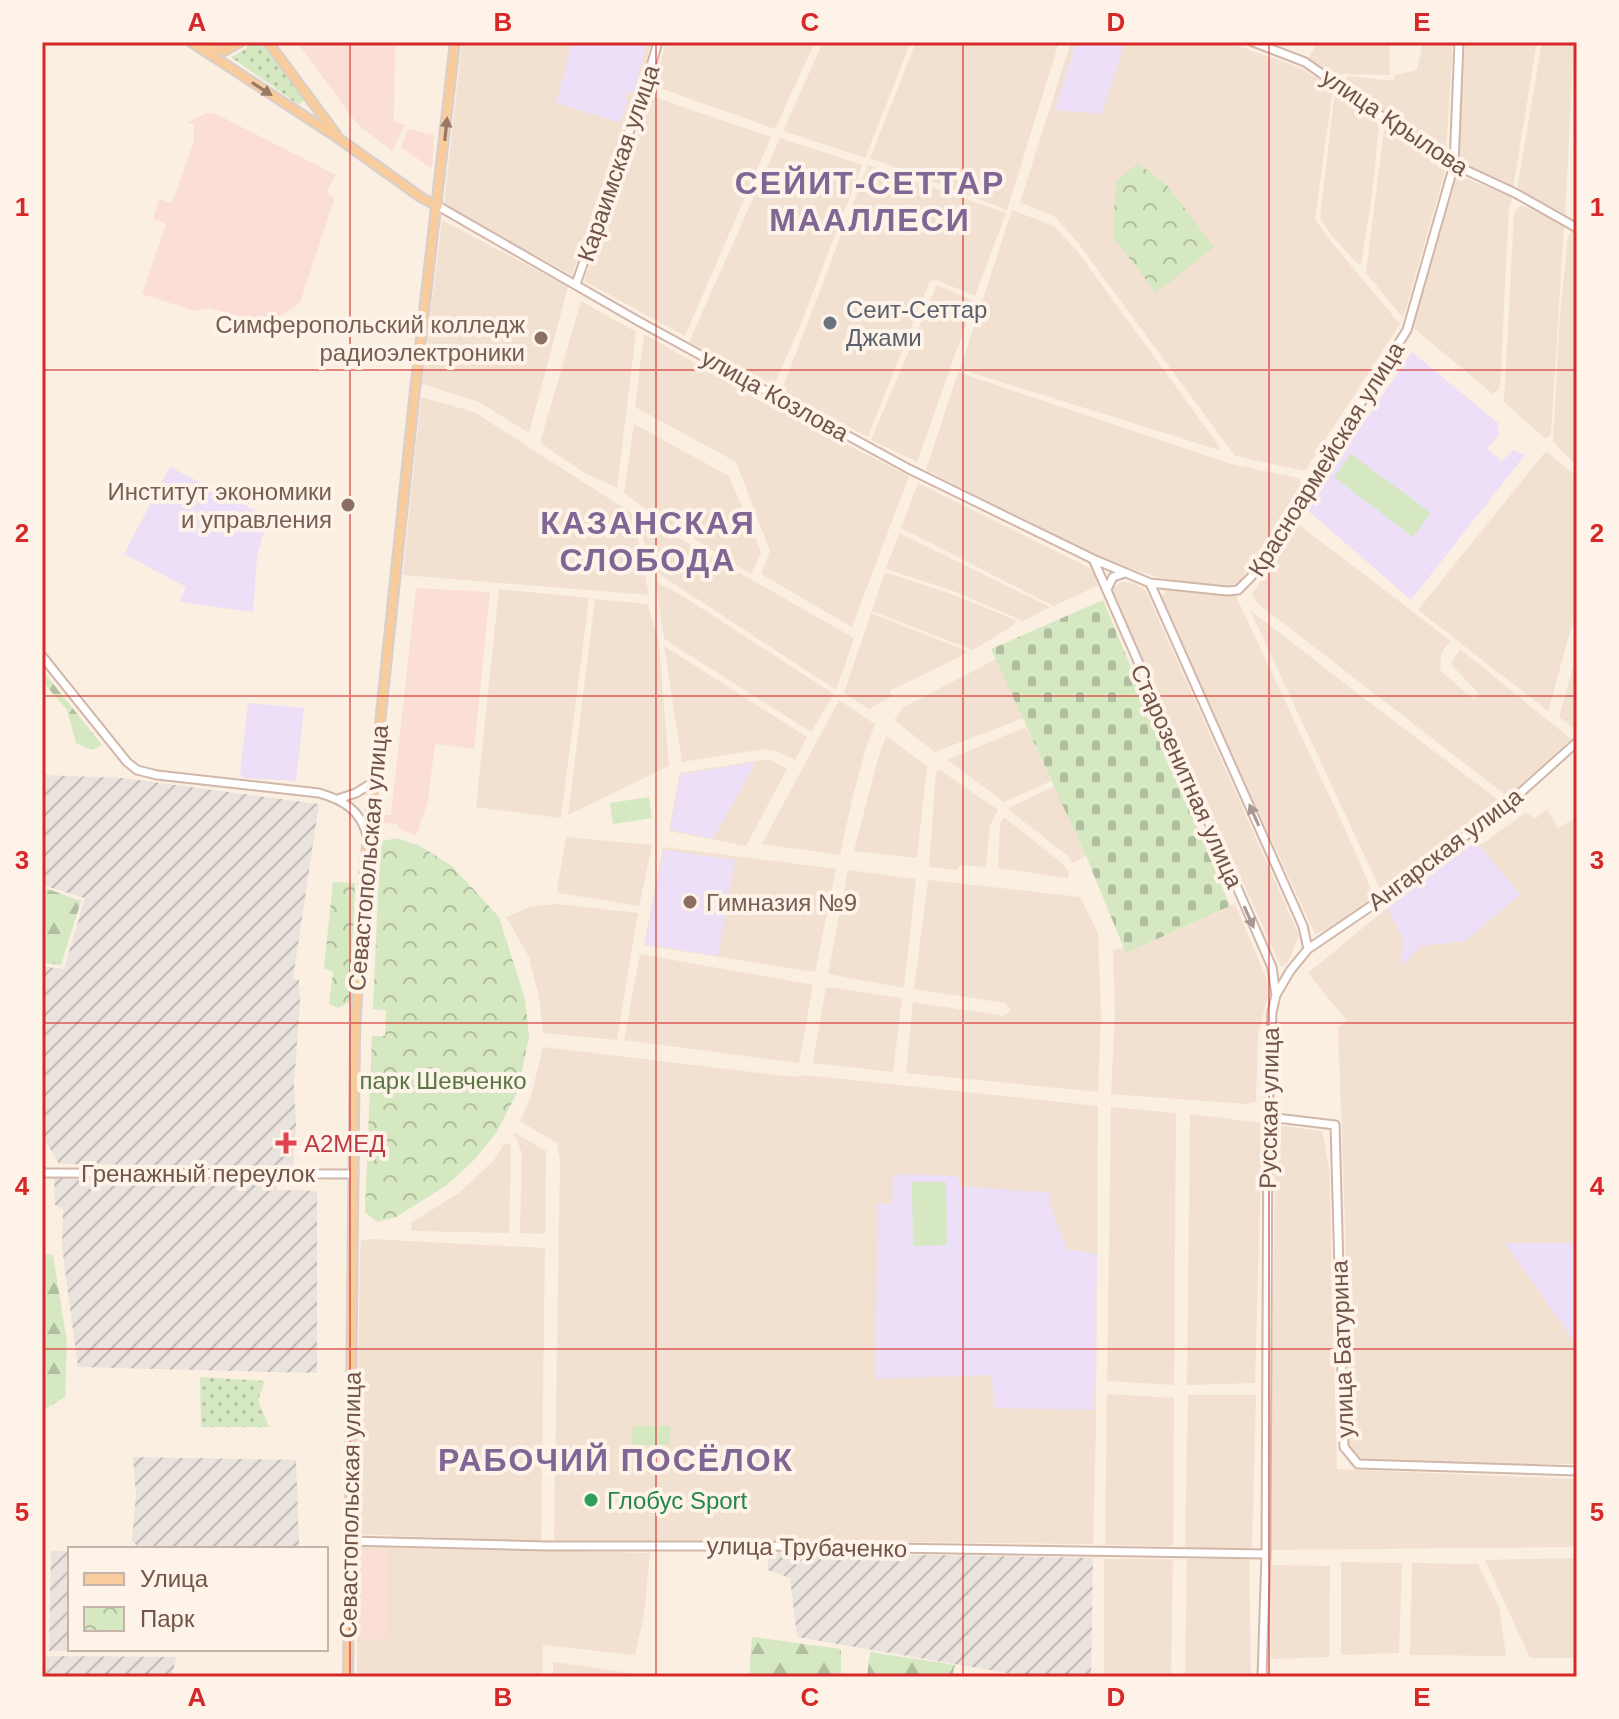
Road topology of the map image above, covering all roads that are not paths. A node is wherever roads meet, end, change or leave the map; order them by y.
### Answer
1 (240, 42) edge
2 (268, 42) edge
3 (455, 42) edge
4 (658, 42) edge
5 (1253, 42) edge
6 (1459, 42) edge
7 (194, 44) edge
8 (311, 98) junction
9 (299, 114) junction
10 (338, 138) junction
11 (1454, 165) junction
12 (438, 206) junction
13 (1577, 228) edge
14 (576, 284) junction
15 (1093, 559) junction
16 (1126, 573) junction
17 (1150, 583) junction
18 (1107, 589) junction
19 (1238, 590) joint
20 (42, 656) edge
21 (1577, 742) edge
22 (372, 783) junction
23 (338, 799) junction
24 (368, 841) junction
25 (1307, 938) junction
26 (1321, 941) junction
27 (1308, 949) junction
28 (1272, 967) junction
29 (1290, 971) junction
30 (1276, 995) junction
31 (1268, 1117) junction
32 (42, 1173) edge
33 (354, 1174) junction
34 (1577, 1471) edge
35 (349, 1541) junction
36 (1266, 1554) junction
37 (348, 1677) edge
38 (1262, 1677) edge

1 - 7 main road
2 - 8 main road, улица Козлова
12 -> 3 main road, Севастопольская улица
4 - 14 main road, Караимская улица
5 - 11 main road, улица Крылова
6 - 11 main road, Красноармейская улица
7 -> 9 main road, улица Козлова
8 - 9 main road
8 - 10 main road, улица Козлова
9 - 10 main road, улица Козлова
10 - 12 main road, улица Козлова
11 - 13 main road, улица Крылова
11 - 19 main road, Красноармейская улица
12 - 14 main road, улица Козлова
12 - 22 main road, Севастопольская улица
14 - 15 main road, улица Козлова
15 - 16 main road, улица Козлова
15 - 18 main road, Старозенитная улица
16 - 17 main road, улица Козлова
16 - 18 main road
17 - 19 main road, улица Козлова
25 -> 17 main road
18 -> 28 main road, Старозенитная улица
20 - 23 main road
21 - 26 main road, Ангарская улица
22 - 23 main road
22 - 24 main road, Севастопольская улица
23 - 24 main road
24 - 33 main road, Севастопольская улица
25 - 26 main road
25 - 27 main road
26 - 27 main road, Ангарская улица
27 - 29 main road, Русская улица
28 - 29 main road
28 - 30 main road, Старозенитная улица
29 - 30 main road, Русская улица
30 - 31 main road, Русская улица
31 - 34 main road, улица Батурина
31 - 36 main road, Русская улица
32 - 33 main road, Гренажный переулок
33 - 35 main road, Севастопольская улица
35 - 36 main road, улица Трубаченко
35 - 37 main road, Севастопольская улица
36 - 38 main road, Русская улица

